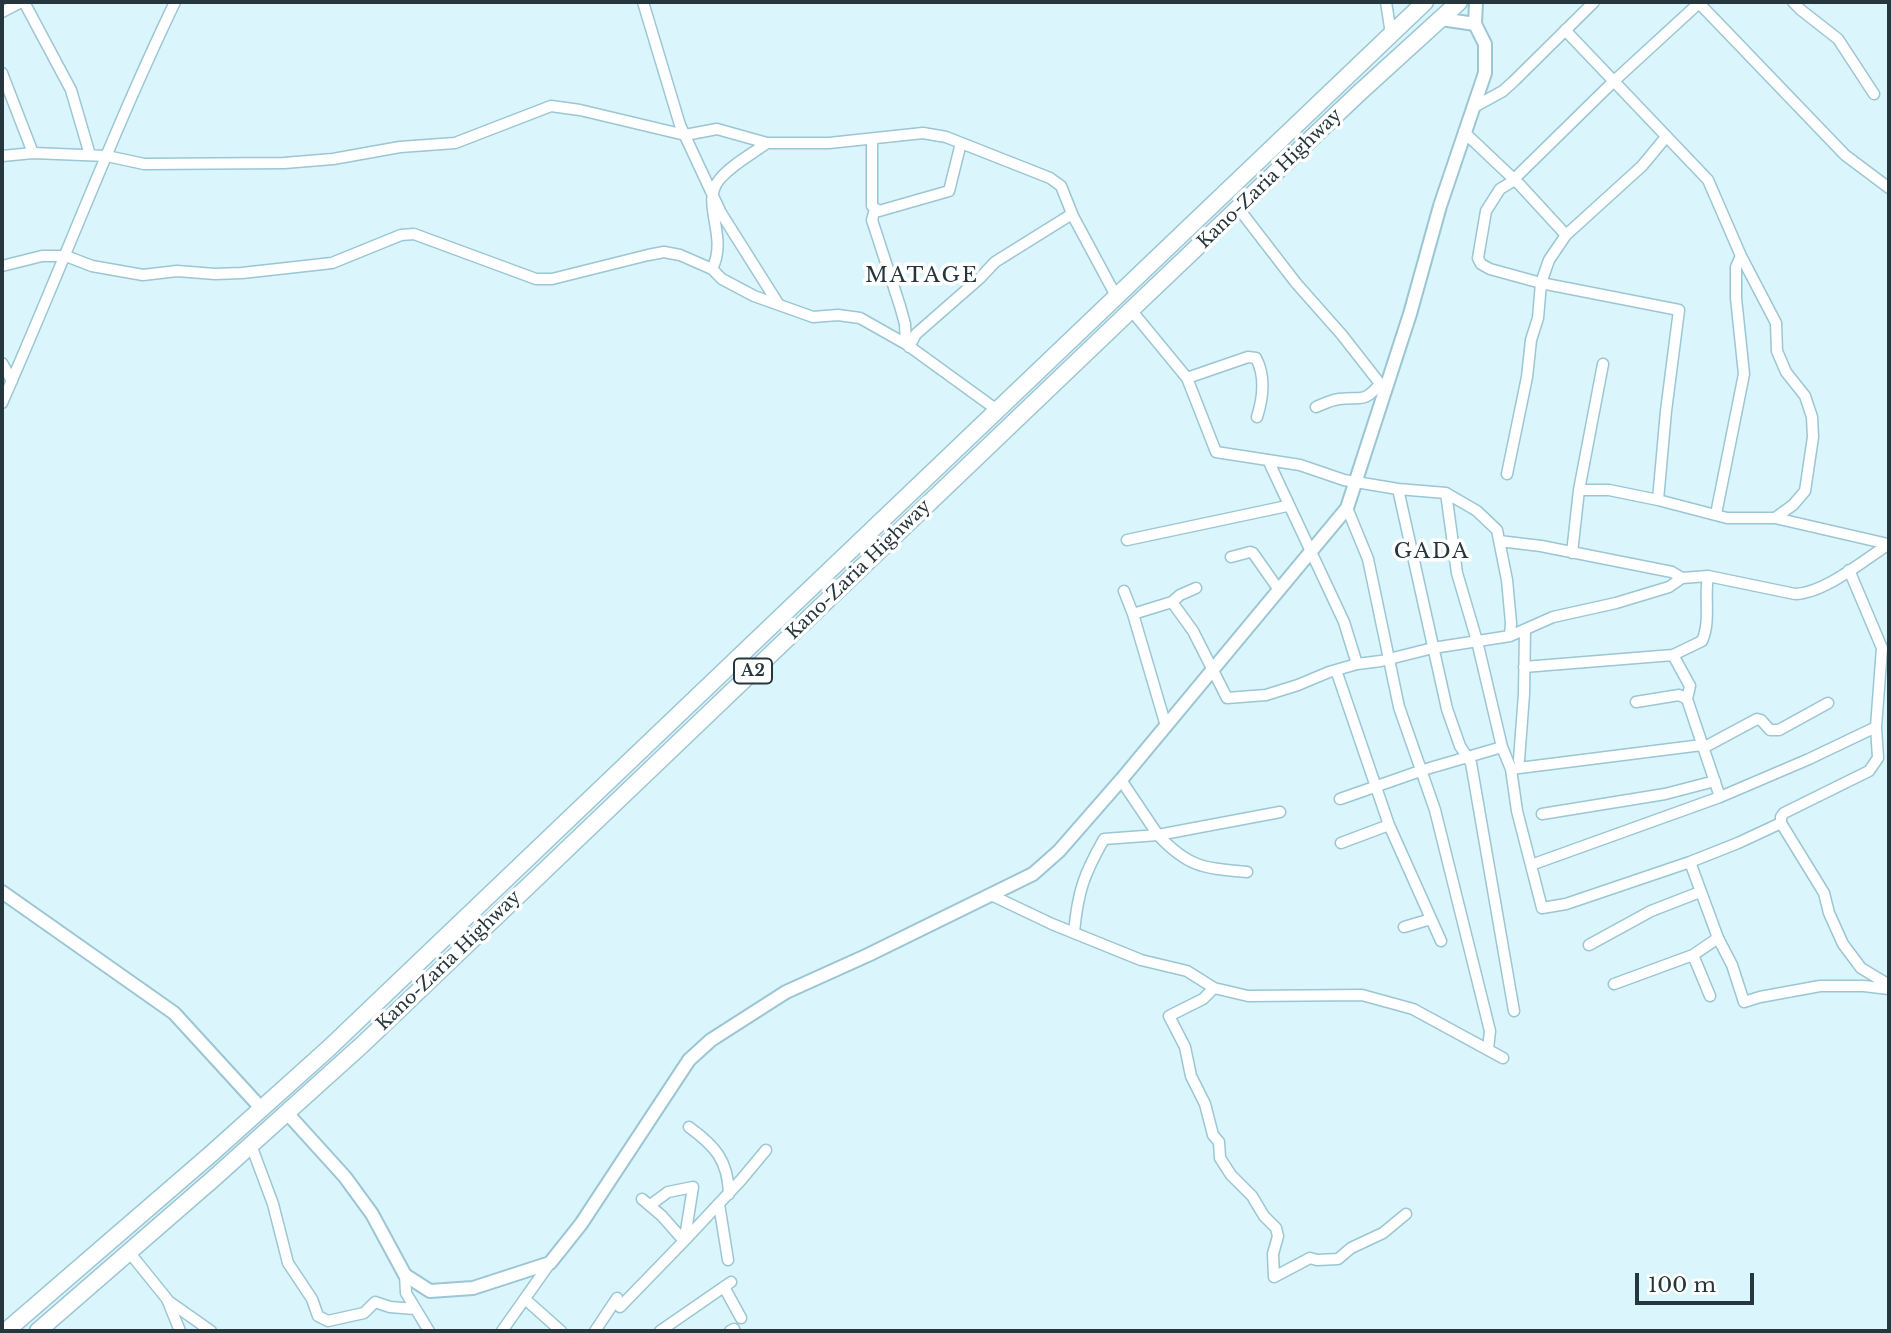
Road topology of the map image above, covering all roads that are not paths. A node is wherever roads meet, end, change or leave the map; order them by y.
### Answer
1 (22, 2) edge
2 (175, 2) edge
3 (643, 2) edge
4 (1387, 2) edge
5 (1425, 2) edge
6 (1459, 2) edge
7 (1476, 2) edge
8 (1594, 2) edge
9 (1699, 2) edge
10 (1793, 2) edge
11 (2, 12) edge
12 (1441, 19) junction
13 (1475, 24) junction
14 (1565, 30) junction
15 (1391, 34) junction
16 (2, 73) edge
17 (1344, 79) junction
18 (1614, 82) junction
19 (1358, 94) junction
20 (1874, 94) dead end
21 (1474, 107) junction
22 (1464, 132) junction
23 (685, 135) junction
24 (1666, 137) junction
25 (872, 139) junction
26 (767, 143) junction
27 (961, 143) junction
28 (33, 153) junction
29 (90, 155) junction
30 (2, 156) edge
31 (107, 156) junction
32 (1514, 179) junction
33 (1889, 188) edge
34 (712, 193) junction
35 (874, 209) junction
36 (1240, 209) junction
37 (1072, 214) junction
38 (1566, 235) junction
39 (66, 256) junction
40 (1741, 256) junction
41 (2, 266) edge
42 (712, 269) junction
43 (1541, 283) junction
44 (1116, 296) junction
45 (779, 306) junction
46 (1131, 310) junction
47 (908, 345) junction
48 (2, 363) edge
49 (1603, 364) dead end
50 (1187, 378) junction
51 (12, 381) junction
52 (1383, 387) junction
53 (2, 403) edge
54 (1316, 407) dead end
55 (997, 410) junction
56 (1257, 417) dead end
57 (1268, 460) junction
58 (1507, 474) dead end
59 (1357, 481) junction
60 (1398, 489) junction
61 (1579, 490) junction
62 (1446, 493) junction
63 (1658, 500) junction
64 (1287, 506) junction
65 (1347, 508) junction
66 (1716, 514) junction
67 (1775, 519) junction
68 (1127, 540) dead end
69 (1499, 541) junction
70 (1889, 544) edge
71 (1311, 550) junction
72 (1572, 552) junction
73 (1231, 557) dead end
74 (1849, 570) junction
75 (1708, 576) junction
76 (1682, 578) junction
77 (1196, 588) dead end
78 (1279, 590) junction
79 (1124, 591) dead end
80 (1172, 601) junction
81 (1133, 614) junction
82 (1525, 630) junction
83 (1510, 636) junction
84 (1477, 641) junction
85 (1433, 648) junction
86 (1673, 655) junction
87 (1389, 659) junction
88 (1357, 664) junction
89 (1524, 667) junction
90 (1212, 670) junction
91 (1336, 670) junction
92 (1687, 699) junction
93 (1636, 702) dead end
94 (1828, 703) dead end
95 (1166, 726) junction
96 (1876, 726) junction
97 (1703, 746) junction
98 (1502, 747) junction
99 (1466, 756) junction
100 (1518, 760) dead end
101 (1511, 769) junction
102 (1423, 770) junction
103 (1121, 780) junction
104 (1714, 781) junction
105 (1375, 787) junction
106 (1720, 797) junction
107 (1340, 799) dead end
108 (1280, 812) dead end
109 (1542, 814) dead end
110 (1781, 823) junction
111 (1389, 825) junction
112 (1158, 835) junction
113 (1341, 843) dead end
114 (1690, 862) junction
115 (1531, 864) junction
116 (1247, 872) dead end
117 (2, 892) edge
118 (1700, 892) junction
119 (991, 895) junction
120 (1430, 919) junction
121 (1404, 928) dead end
122 (1074, 932) junction
123 (1717, 938) junction
124 (1441, 941) dead end
125 (1589, 945) dead end
126 (1693, 955) junction
127 (1615, 984) dead end
128 (1889, 987) edge
129 (1214, 988) junction
130 (1710, 996) dead end
131 (1514, 1012) dead end
132 (1488, 1049) junction
133 (1503, 1058) dead end
134 (261, 1108) junction
135 (287, 1113) junction
136 (689, 1127) dead end
137 (251, 1145) junction
138 (766, 1150) dead end
139 (729, 1194) junction
140 (642, 1199) dead end
141 (653, 1203) dead end
142 (719, 1204) junction
143 (1406, 1214) dead end
144 (684, 1241) junction
145 (130, 1252) junction
146 (728, 1259) dead end
147 (550, 1263) junction
148 (405, 1275) junction
149 (167, 1299) junction
150 (524, 1299) junction
151 (415, 1309) junction
152 (741, 1318) dead end
153 (329, 1326) edge
154 (6, 1331) edge
155 (38, 1331) edge
156 (180, 1331) edge
157 (211, 1331) edge
158 (429, 1331) edge
159 (502, 1331) edge
160 (561, 1331) edge
161 (595, 1331) edge
162 (660, 1331) edge

1 - 11 street
1 - 29 street
2 - 31 street
3 - 23 street
4 - 15 street
5 - 15 highway, Kano-Zaria Highway / A2
6 - 12 highway, Kano-Zaria Highway / A2
7 - 13 street
8 - 14 street
9 - 18 street
9 - 33 street
10 - 20 street
12 - 13 street
12 - 19 highway, Kano-Zaria Highway / A2
13 - 21 street
14 - 18 street
14 - 21 street
15 - 17 highway, Kano-Zaria Highway / A2
16 - 28 street
17 - 19 highway
17 - 44 highway, Kano-Zaria Highway / A2
18 - 24 street
18 - 32 street
19 - 36 highway, Kano-Zaria Highway / A2
21 - 22 street
22 - 32 street
22 - 52 street
23 - 26 street
23 - 31 street
23 - 34 street
24 - 38 street
24 - 40 street
25 - 26 street
25 - 27 street
25 - 35 street
26 - 34 street
27 - 35 street
27 - 37 street
28 - 29 street
28 - 30 street
29 - 31 street
31 - 39 street
32 - 38 street
32 - 43 street
34 - 42 street
34 - 45 street
35 - 47 street
36 - 46 highway, Kano-Zaria Highway / A2
36 - 52 street
37 - 44 street
37 - 47 street
38 - 43 street
39 - 41 street
39 - 42 street
39 - 51 street
40 - 66 street
40 - 67 street
42 - 45 street
43 - 58 street
43 - 63 street
44 - 55 highway, Kano-Zaria Highway / A2
45 - 47 street
46 - 50 street
46 - 135 highway, Kano-Zaria Highway / A2
47 - 55 street
48 - 51 street
49 - 61 street
50 - 56 street
50 - 57 street
51 - 53 street
52 - 54 street
52 - 59 street
55 - 134 highway, Kano-Zaria Highway / A2
57 - 59 street
57 - 64 street
59 - 60 street
59 - 65 street
60 - 62 street
60 - 85 street
61 - 63 street
61 - 72 street
62 - 69 street
62 - 84 street
63 - 66 street
64 - 68 street
64 - 71 street
65 - 71 street
65 - 87 street
66 - 67 street
67 - 70 street
69 - 72 street
69 - 83 street
70 - 74 street
71 - 78 street
71 - 88 street
72 - 76 street
73 - 78 street
74 - 75 street
74 - 96 street
75 - 76 street
75 - 86 street
76 - 82 street
77 - 80 street
78 - 90 street
79 - 81 street
80 - 81 street
80 - 90 street
81 - 95 street
82 - 83 street
82 - 89 street
83 - 84 street
84 - 85 street
84 - 98 street
85 - 87 street
85 - 99 street
86 - 89 street
86 - 92 street
87 - 88 street
87 - 102 street
88 - 91 street
89 - 100 street
90 - 91 street
90 - 95 street
91 - 105 street
92 - 93 street
92 - 97 street
94 - 97 street
95 - 103 street
96 - 106 street
96 - 110 street
97 - 101 street
97 - 104 street
98 - 99 street
98 - 101 street
99 - 102 street
99 - 131 street
101 - 115 street
102 - 105 street
102 - 132 street
103 - 112 street
103 - 119 street
104 - 106 street
104 - 109 street
105 - 107 street
105 - 111 street
106 - 115 street
108 - 112 street
110 - 114 street
110 - 128 street
111 - 113 street
111 - 120 street
112 - 116 street
112 - 122 street
114 - 115 street
114 - 118 street
117 - 134 street
118 - 123 street
118 - 125 street
119 - 122 street
119 - 147 street
120 - 121 street
120 - 124 street
122 - 129 street
123 - 126 street
123 - 128 street
126 - 127 street
126 - 130 street
129 - 132 street
129 - 143 street
132 - 133 street
134 - 154 highway, Kano-Zaria Highway / A2
135 - 137 highway, Kano-Zaria Highway / A2
135 - 148 street
136 - 139 street
137 - 145 highway, Kano-Zaria Highway / A2
137 - 153 street
138 - 139 street
139 - 142 street
140 - 144 street
141 - 144 street
142 - 144 street
142 - 146 street
144 - 161 street
145 - 149 street
145 - 155 highway, Kano-Zaria Highway / A2
147 - 148 street
147 - 150 street
148 - 151 street
149 - 156 street
149 - 157 street
150 - 159 street
150 - 160 street
151 - 153 street
151 - 158 street
152 - 162 street

